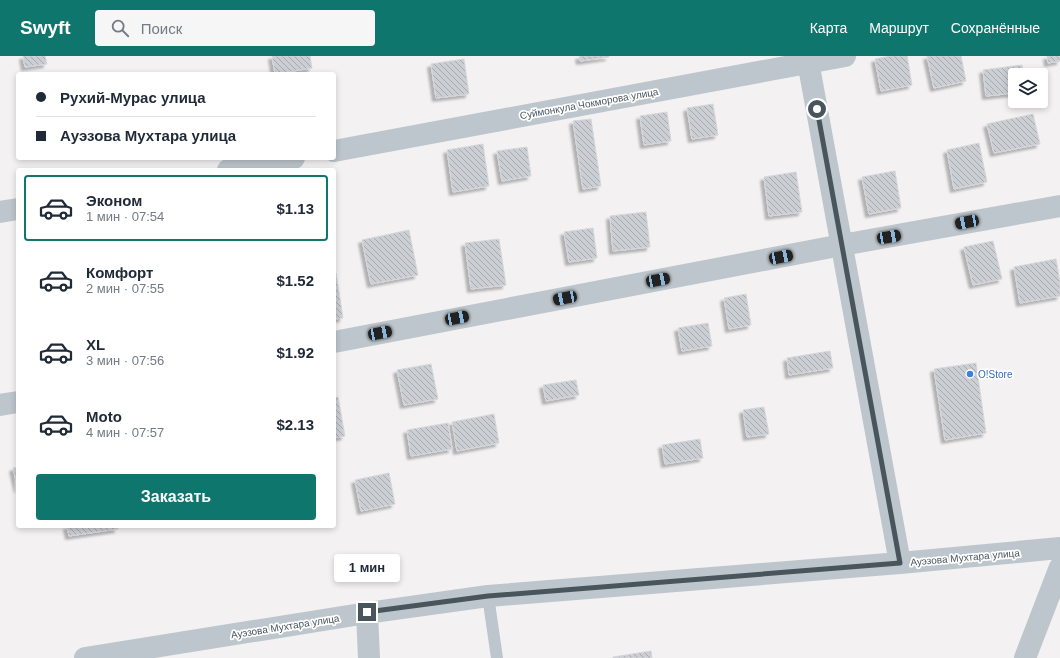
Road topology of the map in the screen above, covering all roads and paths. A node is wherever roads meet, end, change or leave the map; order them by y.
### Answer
1 (845, 56) edge
2 (808, 60) edge
3 (336, 151) edge
4 (283, 160) edge
5 (239, 168) edge
6 (1060, 206) edge
7 (16, 209) edge
8 (0, 212) edge
9 (842, 245) junction
10 (336, 342) edge
11 (16, 402) edge
12 (0, 405) edge
13 (1060, 548) edge
14 (900, 563) junction
15 (1060, 567) edge
16 (488, 596) junction
17 (367, 612) junction
18 (85, 658) edge
19 (369, 658) edge
20 (497, 658) edge
21 (1025, 658) edge

1 - 2 street, Суймонкула Чокморова улица
2 - 3 street, Суймонкула Чокморова улица
2 - 9 street
4 - 5 street
6 - 9 street
7 - 8 street
9 - 10 street
9 - 14 street
11 - 12 street
13 - 14 street, Ауэзова Мухтара улица
14 - 16 street, Ауэзова Мухтара улица
15 - 21 street
16 - 17 street, Ауэзова Мухтара улица
16 - 20 lane
17 - 18 street, Ауэзова Мухтара улица
17 - 19 street

